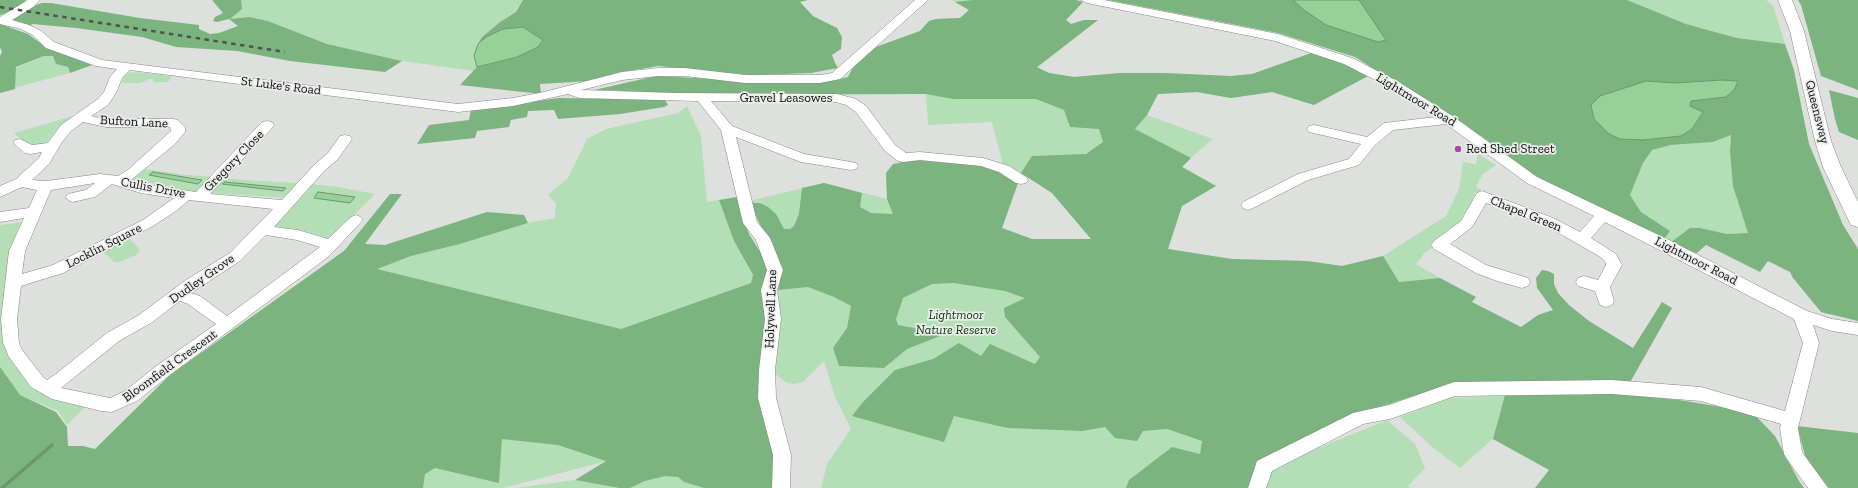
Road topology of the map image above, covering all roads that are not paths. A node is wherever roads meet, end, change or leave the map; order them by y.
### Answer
1 (34, 0) edge
2 (922, 0) edge
3 (1087, 0) edge
4 (1785, 0) edge
5 (1, 21) edge
6 (126, 68) junction
7 (570, 90) junction
8 (702, 98) junction
9 (80, 118) junction
10 (1449, 120) junction
11 (267, 125) dead end
12 (727, 129) junction
13 (1314, 129) dead end
14 (1370, 142) junction
15 (337, 145) dead end
16 (53, 146) junction
17 (25, 152) dead end
18 (851, 166) dead end
19 (115, 180) junction
20 (1021, 180) dead end
21 (21, 182) junction
22 (46, 186) junction
23 (0, 192) edge
24 (73, 196) dead end
25 (193, 196) junction
26 (286, 205) junction
27 (1248, 205) dead end
28 (34, 212) junction
29 (1603, 215) junction
30 (0, 217) edge
31 (356, 220) dead end
32 (1858, 221) edge
33 (262, 230) junction
34 (1582, 238) junction
35 (331, 245) junction
36 (14, 282) junction
37 (1522, 282) dead end
38 (1584, 282) dead end
39 (178, 294) junction
40 (1801, 315) junction
41 (227, 324) junction
42 (1858, 329) edge
43 (48, 388) junction
44 (1791, 420) junction
45 (781, 488) edge
46 (1256, 488) edge
47 (1819, 488) edge

1 - 5 street
2 - 7 street, St Luke's Road
3 - 10 street, Lightmoor Road
4 - 32 main road, Queensway
5 - 6 street, St Luke's Road
6 - 7 street, St Luke's Road
6 - 9 street
7 - 8 street, Gravel Leasowes
8 - 12 street, Holywell Lane
8 - 20 street, Gravel Leasowes
9 - 16 street
9 - 19 street, Bufton Lane
10 - 14 street
10 - 29 street, Lightmoor Road
11 - 25 street, Gregory Close
12 - 18 street
12 - 45 street, Holywell Lane
13 - 14 street
14 - 27 street
15 - 26 street, Dudley Grove
16 - 17 street
16 - 21 street
19 - 22 street, Cullis Drive
19 - 24 street
19 - 25 street, Cullis Drive
21 - 22 street, Cullis Drive
21 - 23 street
22 - 28 street, Bloomfield Crescent
25 - 26 street, Cullis Drive
25 - 36 street, Locklin Square
26 - 33 street, Dudley Grove
28 - 30 street
28 - 36 street, Bloomfield Crescent
29 - 34 street
29 - 40 street, Lightmoor Road
31 - 35 street, Bloomfield Crescent
33 - 35 street
33 - 39 street, Dudley Grove
34 - 37 street, Chapel Green
34 - 38 street, Chapel Green
35 - 41 street, Bloomfield Crescent
36 - 43 street, Bloomfield Crescent
39 - 41 street
39 - 43 street, Dudley Grove
40 - 42 street, Lightmoor Road
40 - 44 street
41 - 43 street, Bloomfield Crescent
44 - 46 street
44 - 47 street

